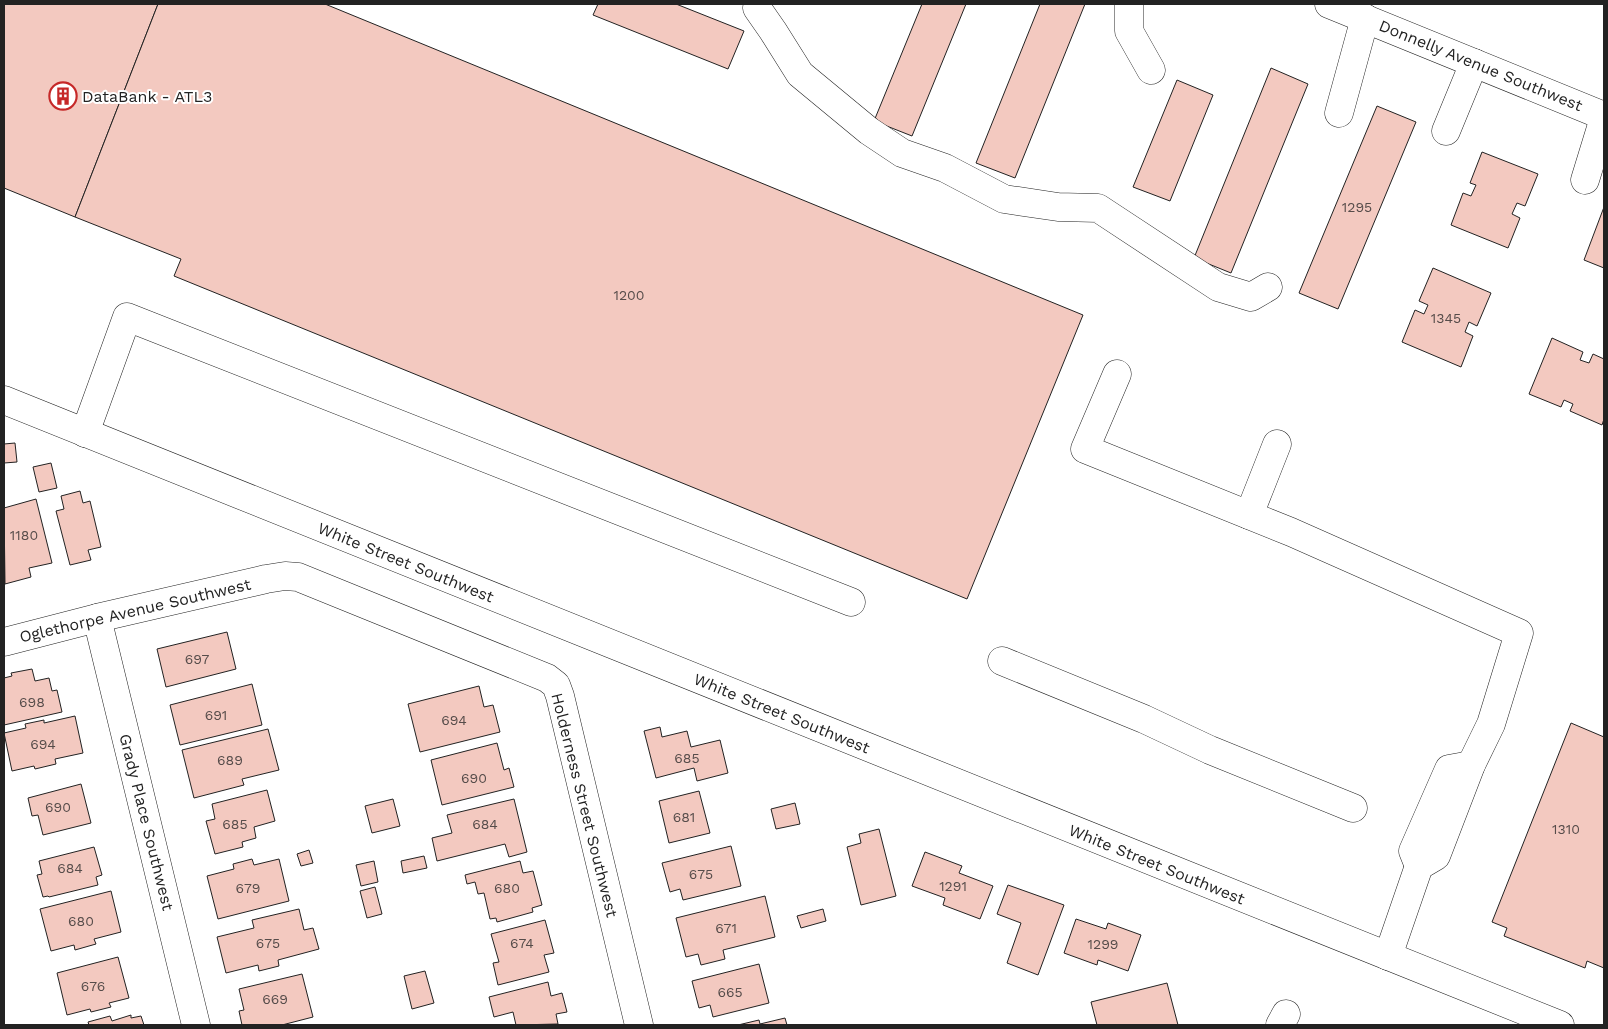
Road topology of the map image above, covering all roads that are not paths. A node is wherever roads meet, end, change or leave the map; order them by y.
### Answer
1 (1129, 4) edge
2 (1329, 4) edge
3 (757, 8) dead end
4 (1365, 18) junction
5 (1474, 63) junction
6 (1152, 70) dead end
7 (1339, 113) dead end
8 (1604, 117) edge
9 (1446, 131) dead end
10 (1604, 171) edge
11 (1268, 287) dead end
12 (1117, 374) dead end
13 (4, 400) edge
14 (86, 433) junction
15 (1277, 444) dead end
16 (1249, 515) junction
17 (266, 579) joint
18 (851, 602) dead end
19 (97, 618) junction
20 (4, 642) edge
21 (1002, 661) dead end
22 (1353, 808) dead end
23 (1388, 956) junction
24 (196, 1025) edge
25 (639, 1025) edge
26 (1560, 1025) edge

1 - 6 street
2 - 4 street, Donnelly Avenue Southwest
3 - 11 street
4 - 5 street, Donnelly Avenue Southwest
4 - 7 street
5 - 8 street, Donnelly Avenue Southwest
5 - 9 street
8 - 10 street
12 - 16 street
13 - 14 street, White Street Southwest
14 - 18 street
14 - 23 street, White Street Southwest
15 - 16 street
16 - 23 street
17 - 19 street, Oglethorpe Avenue Southwest
17 - 25 street, Holderness Street Southwest
19 - 20 street, Oglethorpe Avenue Southwest
19 - 24 street, Grady Place Southwest
21 - 22 street
23 - 26 street, White Street Southwest

